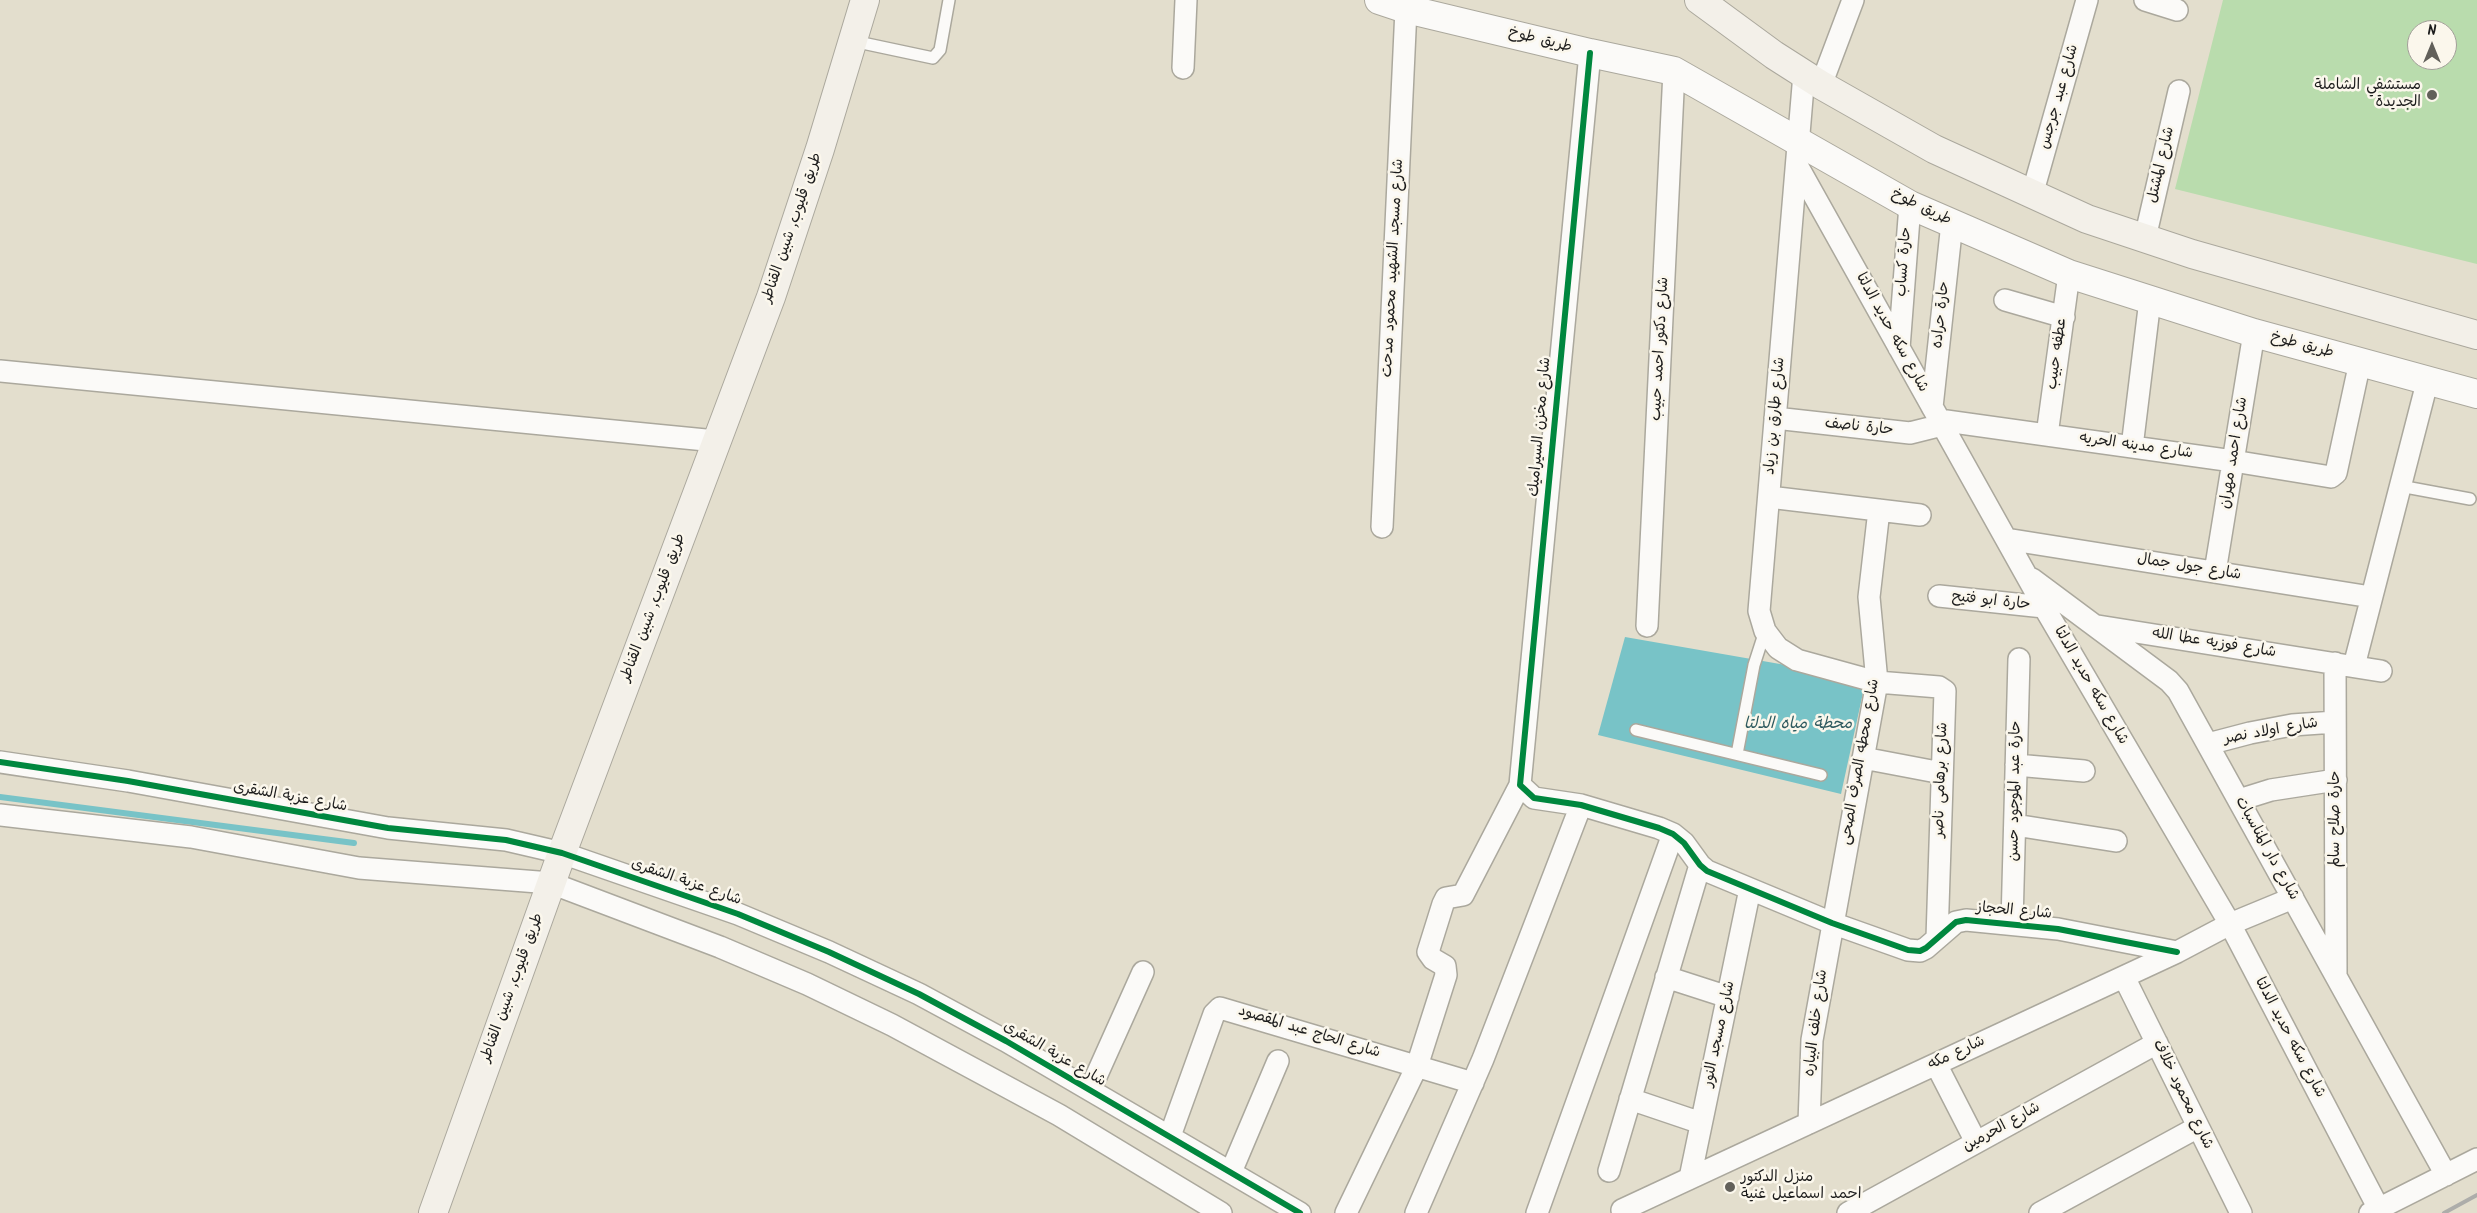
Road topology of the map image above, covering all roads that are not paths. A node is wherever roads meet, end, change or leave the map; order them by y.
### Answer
1 (865, 0) edge
2 (949, 0) edge
3 (1186, 0) edge
4 (1379, 0) edge
5 (1698, 0) edge
6 (1852, 0) edge
7 (2087, 0) edge
8 (2145, 0) edge
9 (1406, 9) junction
10 (2177, 10) dead end
11 (853, 42) junction
12 (1590, 53) junction
13 (1182, 68) dead end
14 (1674, 71) junction
15 (1812, 79) junction
16 (2179, 91) dead end
17 (1798, 154) junction
18 (2032, 195) junction
19 (1910, 205) junction
20 (1952, 223) junction
21 (2145, 238) junction
22 (2069, 274) junction
23 (2006, 300) dead end
24 (2150, 300) junction
25 (2064, 317) junction
26 (2254, 333) junction
27 (2477, 335) edge
28 (1899, 348) junction
29 (2360, 362) junction
30 (0, 371) edge
31 (2428, 380) junction
32 (2477, 394) edge
33 (1938, 417) junction
34 (1775, 418) junction
35 (2047, 435) junction
36 (716, 441) junction
37 (2132, 447) junction
38 (2233, 461) junction
39 (2400, 486) junction
40 (1769, 497) junction
41 (2470, 499) dead end
42 (1880, 510) junction
43 (1920, 515) dead end
44 (1382, 528) dead end
45 (2006, 539) junction
46 (2215, 572) junction
47 (2026, 575) junction
48 (1939, 596) dead end
49 (2372, 597) junction
50 (2044, 608) junction
51 (2094, 625) junction
52 (1647, 626) dead end
53 (1765, 631) junction
54 (2019, 658) dead end
55 (2344, 665) junction
56 (2381, 671) dead end
57 (1877, 682) junction
58 (2335, 722) junction
59 (1636, 730) dead end
60 (2208, 744) junction
61 (1737, 754) junction
62 (1863, 758) junction
63 (0, 762) edge
64 (2016, 766) junction
65 (2084, 771) dead end
66 (1942, 773) junction
67 (1821, 775) dead end
68 (2336, 780) junction
69 (1527, 791) junction
70 (2239, 800) junction
71 (1580, 805) junction
72 (0, 814) edge
73 (2015, 826) junction
74 (1673, 834) junction
75 (2116, 841) dead end
76 (562, 853) junction
77 (1700, 865) junction
78 (551, 883) junction
79 (1750, 889) junction
80 (2293, 898) junction
81 (1832, 923) junction
82 (2012, 923) junction
83 (2230, 924) junction
84 (1937, 938) junction
85 (2177, 952) junction
86 (1143, 972) dead end
87 (2336, 975) junction
88 (1666, 976) junction
89 (2124, 976) junction
90 (1728, 996) junction
91 (2157, 1043) junction
92 (1278, 1061) dead end
93 (1936, 1064) junction
94 (1417, 1066) junction
95 (1473, 1083) junction
96 (1090, 1090) junction
97 (1630, 1099) junction
98 (1701, 1123) junction
99 (1809, 1123) junction
100 (2198, 1127) junction
101 (1170, 1136) junction
102 (1976, 1142) junction
103 (2477, 1159) edge
104 (1609, 1171) dead end
105 (1231, 1172) junction
106 (2446, 1175) junction
107 (1690, 1178) junction
108 (1622, 1210) dead end
109 (2374, 1211) edge
110 (433, 1213) edge
111 (1221, 1213) edge
112 (1300, 1213) edge
113 (1346, 1213) edge
114 (1416, 1213) edge
115 (1537, 1213) edge
116 (1848, 1213) edge
117 (2040, 1213) edge
118 (2241, 1213) edge

1 - 11 main road, طريق قليوب, شبين القناطر
2 - 11 lane
3 - 13 street
4 - 9 street, طريق طوخ
5 - 15 main road
6 - 15 street, شارع طارق بن زياد
7 - 18 street, شارع عبد جرجس
8 - 10 street
9 - 12 street, طريق طوخ
9 - 44 street, شارع مسجد الشهيد محمود مدحت
11 - 36 main road, طريق قليوب, شبين القناطر
12 - 14 street, طريق طوخ
12 - 69 street, شارع مخزن السيراميك
14 - 17 street, طريق طوخ
14 - 52 street, شارع دكتور احمد حبيب
15 - 17 street, شارع طارق بن زياد
15 - 18 main road
16 - 21 street, شارع المشتل
17 - 19 street, طريق طوخ
17 - 28 street, شارع سكه حديد الدلتا
17 - 34 street, شارع طارق بن زياد
18 - 21 main road
19 - 20 street, طريق طوخ
19 - 28 street, حارة كساب
20 - 22 street, طريق طوخ
20 - 33 street, حارة حراده
21 - 27 main road
22 - 24 street, طريق طوخ
22 - 25 street, عطفه حبيب
23 - 25 street
24 - 26 street, طريق طوخ
24 - 37 street
25 - 35 street, عطفه حبيب
26 - 29 street, طريق طوخ
26 - 38 street, شارع احمد مهران
28 - 33 street, شارع سكه حديد الدلتا
29 - 31 street, طريق طوخ
29 - 38 street, شارع مدينه الحريه
30 - 36 street
31 - 32 street, طريق طوخ
31 - 39 street, حارة صلاح سالم
33 - 34 street, حارة ناصف
33 - 35 street, شارع مدينه الحريه
33 - 45 street, شارع سكه حديد الدلتا
34 - 40 street, شارع طارق بن زياد
35 - 37 street, شارع مدينه الحريه
36 - 76 main road, طريق قليوب, شبين القناطر
37 - 38 street, شارع مدينه الحريه
38 - 46 street, شارع احمد مهران
39 - 41 lane
39 - 49 street, حارة صلاح سالم
40 - 42 street
40 - 53 street, شارع طارق بن زياد
42 - 43 street
42 - 57 street, شارع محطه الصرف الصحى
45 - 46 street, شارع جول جمال
45 - 47 street, شارع سكه حديد الدلتا
46 - 49 street, شارع جول جمال
47 - 50 street, شارع سكه حديد الدلتا
47 - 51 street, شارع دار المناسبات
48 - 50 street, حارة ابو فتيح
49 - 55 street, حارة صلاح سالم
50 - 83 street, شارع سكه حديد الدلتا
51 - 55 street, شارع فوزيه عطا الله
51 - 60 street, شارع دار المناسبات
53 - 57 street, شارع طارق بن زياد
53 - 61 lane
54 - 64 street, حارة عبد الموجود حسن
55 - 56 street, شارع فوزيه عطا الله
55 - 58 street, حارة صلاح سالم
57 - 62 street, شارع محطه الصرف الصحى
57 - 66 street, شارع برهامى ناصر
58 - 60 street, شارع اولاد نصر
58 - 68 street, حارة صلاح سالم
59 - 61 lane
60 - 70 street, شارع دار المناسبات
61 - 67 lane
62 - 66 street
62 - 81 street, شارع محطه الصرف الصحى
63 - 76 street, شارع عزبة الشقرى
64 - 65 street
64 - 73 street, حارة عبد الموجود حسن
66 - 84 street, شارع برهامى ناصر
68 - 70 street
68 - 87 street, حارة صلاح سالم
69 - 71 street
69 - 94 street
70 - 80 street, شارع دار المناسبات
71 - 74 street
71 - 95 street
72 - 78 street
73 - 75 street
73 - 82 street, حارة عبد الموجود حسن
74 - 77 street
74 - 115 street
76 - 78 main road, طريق قليوب, شبين القناطر
76 - 96 street, شارع عزبة الشقرى
77 - 79 street, شارع الحجاز
77 - 88 street
78 - 110 main road, طريق قليوب, شبين القناطر
78 - 111 street
79 - 81 street, شارع الحجاز
79 - 90 street, شارع مسجد النور
80 - 83 street, شارع مكه
80 - 87 street, شارع دار المناسبات
81 - 84 street, شارع الحجاز
81 - 99 street, شارع خلف البياره
82 - 84 street, شارع الحجاز
82 - 85 street, شارع الحجاز
83 - 85 street, شارع مكه
83 - 109 street, شارع سكه حديد الدلتا
85 - 89 street, شارع مكه
86 - 96 street
87 - 106 street, شارع دار المناسبات
88 - 90 street
88 - 97 street
89 - 91 street, شارع محمود خلاف
89 - 93 street, شارع مكه
90 - 98 street, شارع مسجد النور
91 - 100 street, شارع محمود خلاف
91 - 102 street, شارع الحرمين
92 - 105 street
93 - 99 street, شارع مكه
93 - 102 street
94 - 95 street, شارع الحاج عبد المقصود
94 - 101 street, شارع الحاج عبد المقصود
94 - 113 street
95 - 114 street
96 - 101 street, شارع عزبة الشقرى
97 - 98 street
97 - 104 street
98 - 107 street, شارع مسجد النور
99 - 107 street, شارع مكه
100 - 117 street
100 - 118 street, شارع محمود خلاف
101 - 105 street, شارع عزبة الشقرى
102 - 116 street, شارع الحرمين
103 - 106 street
105 - 112 street, شارع عزبة الشقرى
106 - 109 street
107 - 108 street, شارع مكه

